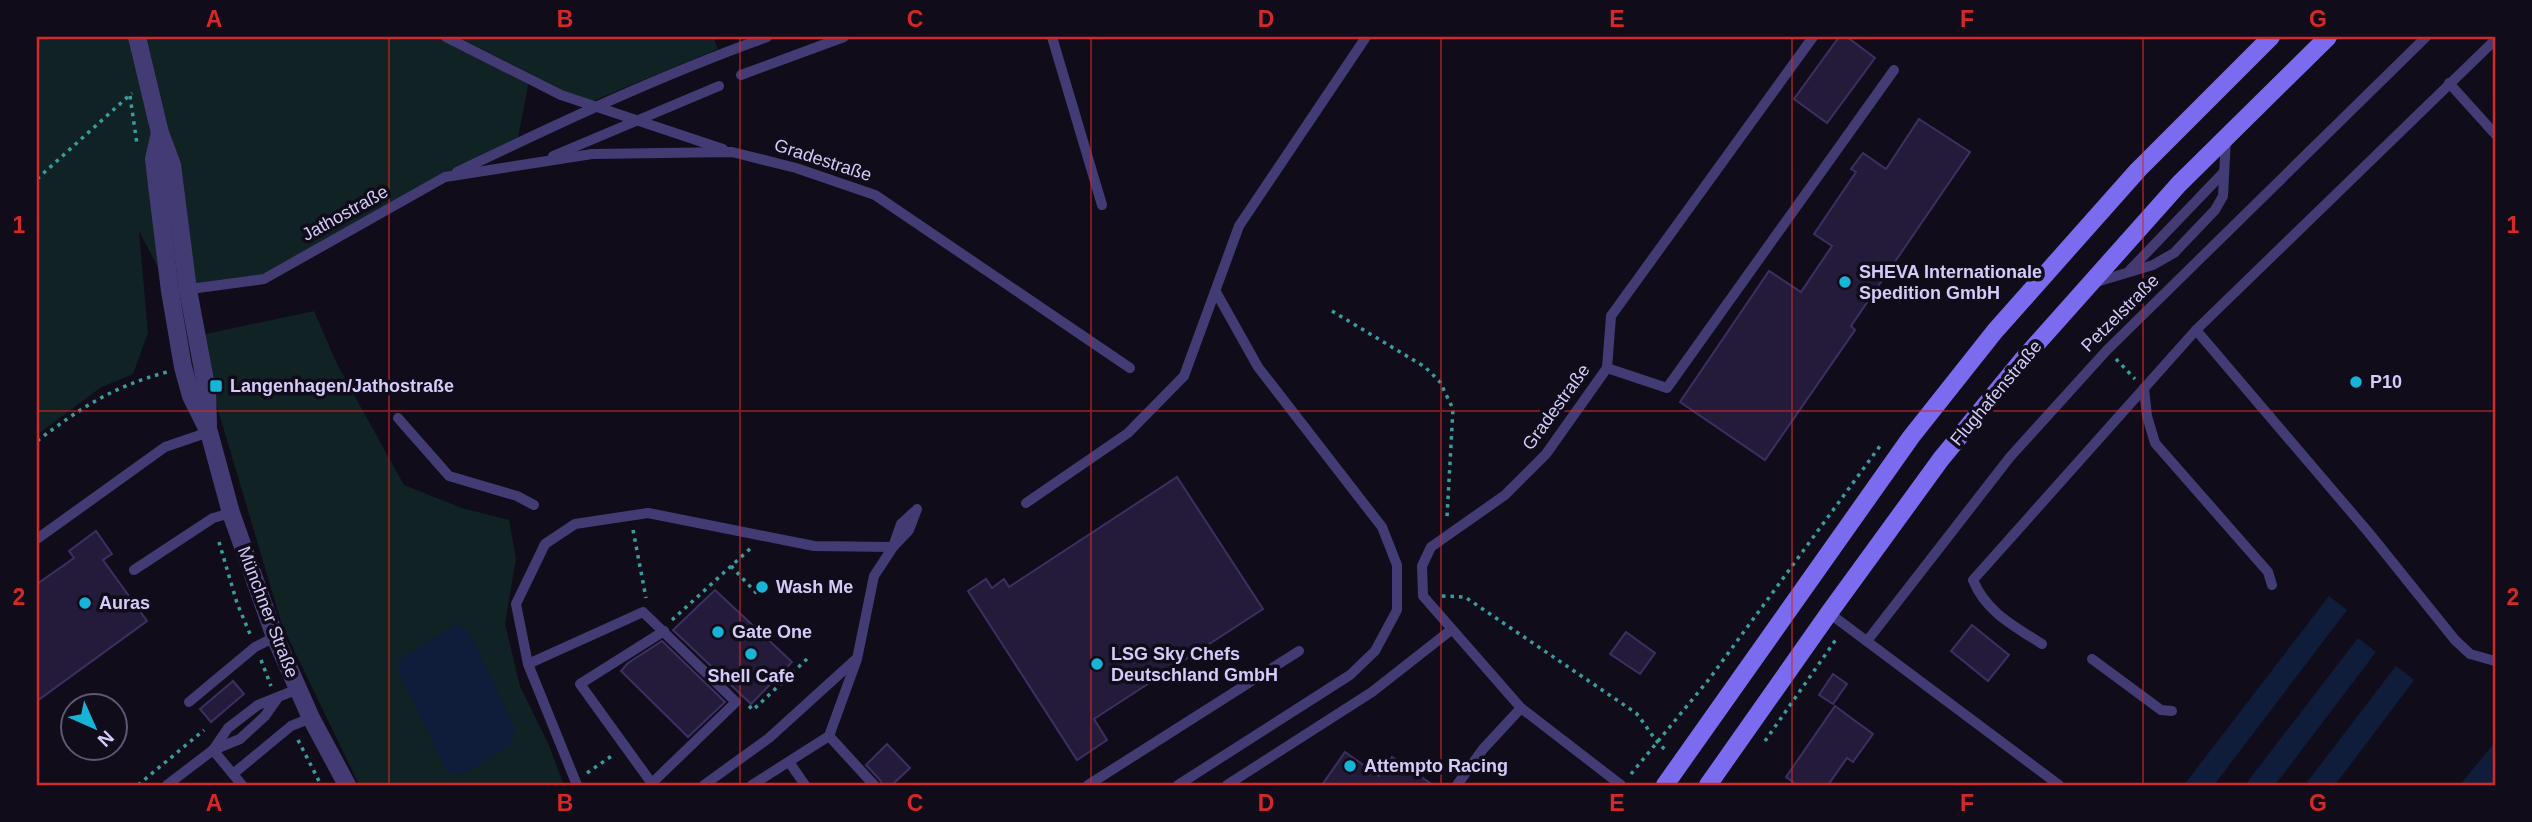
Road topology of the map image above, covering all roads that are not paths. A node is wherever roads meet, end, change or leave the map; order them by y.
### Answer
1 (137, 37) edge
2 (446, 37) edge
3 (767, 37) edge
4 (844, 37) edge
5 (1052, 37) edge
6 (1366, 37) edge
7 (1813, 37) edge
8 (2271, 37) edge
9 (2328, 37) edge
10 (2426, 37) edge
11 (2495, 40) edge
12 (1894, 69) dead end
13 (741, 75) dead end
14 (2449, 83) junction
15 (719, 86) dead end
16 (594, 106) junction
17 (636, 120) junction
18 (2495, 134) edge
19 (2226, 136) junction
20 (732, 152) junction
21 (538, 163) junction
22 (2224, 172) junction
23 (445, 177) junction
24 (1102, 205) dead end
25 (2129, 272) junction
26 (2087, 285) junction
27 (179, 290) junction
28 (1216, 292) junction
29 (2196, 330) junction
30 (1130, 368) dead end
31 (1606, 368) junction
32 (2144, 388) junction
33 (398, 418) dead end
34 (209, 432) junction
35 (1026, 503) dead end
36 (534, 505) dead end
37 (231, 513) junction
38 (37, 539) edge
39 (134, 570) dead end
40 (2272, 585) dead end
41 (1829, 612) junction
42 (663, 630) junction
43 (1451, 630) junction
44 (275, 637) junction
45 (1867, 641) junction
46 (2042, 644) dead end
47 (1299, 651) dead end
48 (858, 659) junction
49 (2092, 659) dead end
50 (2495, 662) edge
51 (528, 664) junction
52 (298, 689) junction
53 (189, 702) dead end
54 (1521, 708) junction
55 (2172, 711) dead end
56 (311, 718) junction
57 (829, 736) junction
58 (213, 750) junction
59 (789, 762) junction
60 (233, 774) junction
61 (653, 784) edge
62 (167, 785) edge
63 (242, 785) edge
64 (347, 785) edge
65 (577, 785) edge
66 (704, 785) edge
67 (752, 785) edge
68 (805, 785) edge
69 (874, 785) edge
70 (1088, 785) edge
71 (1178, 785) edge
72 (1227, 785) edge
73 (1457, 785) edge
74 (1621, 785) edge
75 (1665, 785) edge
76 (1708, 785) edge
77 (2059, 785) edge

1 - 27 street, Münchner Straße
2 - 16 lane
3 - 16 lane
4 - 13 lane
5 - 24 lane
6 - 28 lane
7 - 31 lane
8 - 75 main road
9 - 19 main road, Flughafenstraße
10 - 45 lane, Petzelstraße
11 - 14 lane
12 - 31 lane, Gradestraße
14 - 18 lane
14 - 29 lane
15 - 17 lane
16 - 17 lane
16 - 23 lane
17 - 20 lane
17 - 21 lane
19 - 22 lane
19 - 26 main road, Flughafenstraße
20 - 21 lane, Gradestraße
20 - 30 lane, Gradestraße
21 - 23 lane, Jathostraße
22 - 25 lane
22 - 25 lane
23 - 27 lane, Jathostraße
25 - 26 lane
26 - 41 main road, Flughafenstraße
27 - 34 street, Münchner Straße
27 - 34 street, Münchner Straße
28 - 35 lane
28 - 71 lane
29 - 32 lane
29 - 50 lane
31 - 43 lane, Gradestraße
32 - 40 lane
32 - 46 lane
33 - 36 lane
34 - 37 street, Münchner Straße
34 - 38 lane
37 - 39 lane
37 - 44 street, Münchner Straße
41 - 45 lane
41 - 76 main road, Flughafenstraße
42 - 51 lane
42 - 61 lane
42 - 61 lane
43 - 54 lane
43 - 72 lane
44 - 52 street, Münchner Straße
44 - 53 lane
45 - 77 lane
47 - 70 lane
48 - 51 lane
48 - 57 lane
48 - 66 lane
49 - 55 lane
51 - 65 lane
52 - 56 street, Münchner Straße
52 - 58 lane
54 - 73 lane
54 - 74 lane
56 - 60 lane
56 - 64 street, Münchner Straße
57 - 59 lane
57 - 69 lane
58 - 60 lane
58 - 62 lane
59 - 67 lane
59 - 68 lane
60 - 63 lane

